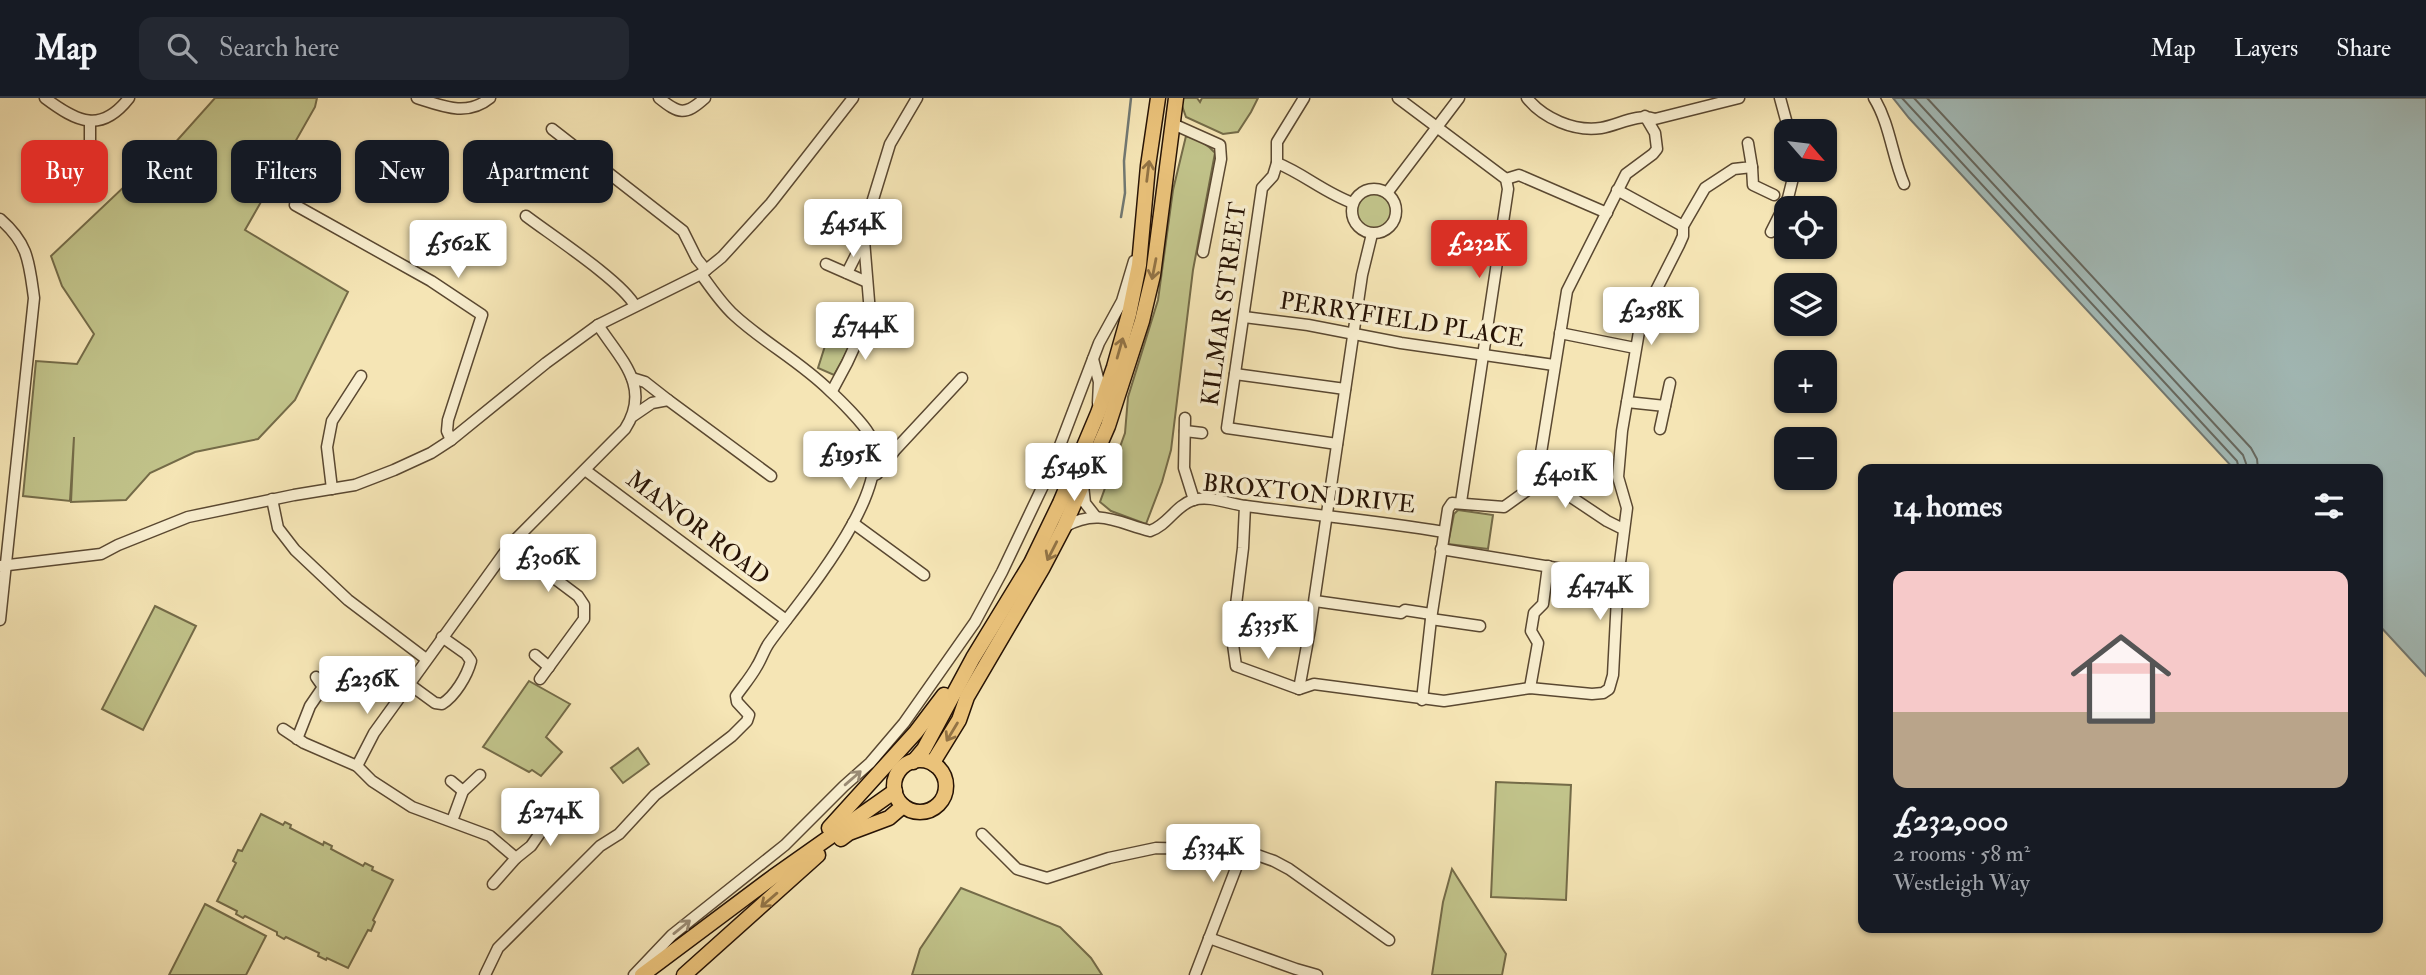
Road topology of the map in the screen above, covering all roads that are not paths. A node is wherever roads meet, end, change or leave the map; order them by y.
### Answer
1 (46, 98) edge
2 (129, 98) edge
3 (417, 98) edge
4 (490, 98) edge
5 (659, 98) edge
6 (705, 98) edge
7 (853, 98) edge
8 (917, 98) edge
9 (1158, 98) edge
10 (1176, 98) edge
11 (1304, 98) edge
12 (1398, 98) edge
13 (1459, 98) edge
14 (1527, 98) edge
15 (1739, 98) edge
16 (1780, 98) edge
17 (1874, 98) edge
18 (1645, 116) junction
19 (1786, 119) edge
20 (90, 122) junction
21 (1172, 124) junction
22 (1438, 126) junction
23 (552, 129) dead end
24 (90, 140) edge
25 (1748, 143) dead end
26 (1277, 163) junction
27 (1752, 167) junction
28 (1506, 179) junction
29 (1793, 182) edge
30 (1904, 184) dead end
31 (1617, 190) junction
32 (1387, 193) junction
33 (1774, 195) dead end
34 (1353, 202) junction
35 (295, 205) dead end
36 (1607, 213) junction
37 (526, 216) dead end
38 (0, 219) edge
39 (1683, 226) junction
40 (1771, 232) dead end
41 (1372, 234) junction
42 (1140, 239) junction
43 (864, 240) junction
44 (1203, 252) dead end
45 (826, 264) dead end
46 (704, 272) junction
47 (847, 273) junction
48 (867, 282) junction
49 (635, 306) junction
50 (1244, 317) junction
51 (598, 325) junction
52 (1353, 333) junction
53 (1560, 333) junction
54 (1635, 348) junction
55 (1484, 355) junction
56 (1093, 359) junction
57 (1554, 365) junction
58 (1235, 374) junction
59 (361, 376) dead end
60 (632, 378) junction
61 (962, 378) dead end
62 (1670, 383) dead end
63 (1345, 389) junction
64 (832, 391) junction
65 (668, 400) junction
66 (1628, 402) junction
67 (1665, 407) junction
68 (1098, 413) junction
69 (633, 415) junction
70 (1185, 418) dead end
71 (1660, 429) dead end
72 (1185, 431) junction
73 (1202, 433) dead end
74 (451, 440) junction
75 (1338, 444) junction
76 (585, 470) junction
77 (771, 475) dead end
78 (1538, 475) junction
79 (872, 476) junction
80 (1083, 485) junction
81 (332, 489) junction
82 (272, 499) junction
83 (1194, 500) junction
84 (1461, 502) junction
85 (1245, 506) junction
86 (1096, 517) junction
87 (1326, 520) junction
88 (853, 523) junction
89 (1064, 527) junction
90 (1623, 529) junction
91 (1444, 532) junction
92 (510, 545) junction
93 (1441, 549) junction
94 (3, 566) edge
95 (1548, 566) junction
96 (923, 575) dead end
97 (1618, 578) junction
98 (1315, 601) junction
99 (1431, 617) junction
100 (0, 620) edge
101 (786, 620) junction
102 (1480, 626) dead end
103 (442, 637) junction
104 (536, 655) dead end
105 (973, 658) junction
106 (426, 659) junction
107 (550, 667) junction
108 (540, 679) dead end
109 (409, 684) junction
110 (1530, 688) junction
111 (1299, 689) junction
112 (336, 693) dead end
113 (1422, 700) junction
114 (283, 729) dead end
115 (297, 740) junction
116 (914, 762) junction
117 (935, 765) junction
118 (357, 766) junction
119 (480, 775) dead end
120 (451, 781) dead end
121 (463, 791) junction
122 (895, 791) junction
123 (571, 797) dead end
124 (903, 806) junction
125 (567, 814) junction
126 (452, 821) junction
127 (584, 826) dead end
128 (982, 834) dead end
129 (1243, 850) junction
130 (516, 858) junction
131 (783, 871) junction
132 (493, 884) dead end
133 (1211, 934) junction
134 (1389, 940) dead end
135 (712, 948) junction
136 (650, 968) edge
137 (486, 971) edge
138 (1286, 971) edge
139 (499, 975) edge
140 (634, 975) edge
141 (674, 975) edge
142 (684, 975) edge
143 (1195, 975) edge
144 (1317, 975) edge

1 - 20 street
2 - 20 street
3 - 4 street
5 - 6 street
7 - 46 street
8 - 43 street
42 -> 9 main road
10 - 21 main road
11 - 26 street, KILMAR STREET
12 - 22 street
13 - 22 street
14 - 18 street
15 - 18 street
16 - 19 street
17 - 30 street
18 - 31 street
20 - 24 street
21 - 44 street
21 -> 80 main road
22 - 28 street
22 - 32 street
23 - 46 street
25 - 27 street
26 - 34 street
26 - 50 street, KILMAR STREET
27 - 33 street
27 - 39 street
28 - 36 street
28 - 55 street
29 - 40 street
31 - 36 street
31 - 39 street
32 - 34 street
32 - 41 street
34 - 41 street
35 - 74 street
36 - 53 street
37 - 49 street
38 - 94 street
39 - 54 street
41 - 52 street
42 - 56 street
68 -> 42 main road
43 - 47 street
43 - 48 street
45 - 47 street
46 - 49 street
46 - 64 street
47 - 48 street
48 - 64 street
49 - 51 street
50 - 52 street, PERRYFIELD PLACE
50 - 58 street, KILMAR STREET
51 - 60 street
51 - 74 street
52 - 55 street, PERRYFIELD PLACE
52 - 63 street
53 - 54 street
53 - 57 street
54 - 66 street
55 - 57 street, PERRYFIELD PLACE
55 - 84 street
56 - 68 street
136 -> 56 street
57 - 78 street
58 - 63 street
58 - 75 street, KILMAR STREET
59 - 81 street
60 - 65 street
60 - 69 street
61 - 79 street
62 - 67 street
63 - 75 street
64 - 79 street
65 - 69 street
65 - 77 street
66 - 67 street
66 - 90 street
67 - 71 street
68 - 105 main road
69 - 76 street
70 - 72 street
72 - 73 street
72 - 83 street
74 - 81 street
75 - 87 street
76 - 92 street
76 - 101 street, MANOR ROAD
78 - 84 street
78 - 90 street
79 - 88 street
80 - 86 street
80 - 89 main road
81 - 82 street
82 - 94 street
82 - 106 street
83 - 85 street, BROXTON DRIVE
83 - 86 street, BROXTON DRIVE
84 - 91 street
85 - 87 street, BROXTON DRIVE
85 - 111 street
86 - 89 street
87 - 91 street, BROXTON DRIVE
87 - 98 street
88 - 96 street
88 - 101 street
89 -> 117 main road
90 - 97 street
91 - 93 street
92 - 103 street
92 - 107 street
93 - 95 street
93 - 99 street
94 - 100 street
95 - 97 street
95 - 110 street
97 - 110 street
98 - 99 street
98 - 111 street
99 - 102 street
99 - 113 street
101 - 137 street
103 - 106 street
103 - 109 street
104 - 107 street
105 - 116 main road
105 - 131 main road
106 - 109 street
107 - 108 street
109 - 118 street
110 - 113 street
111 - 113 street
112 - 115 street
114 - 115 street
115 - 118 street
116 - 117 main road
116 - 122 main road
117 - 124 main road
118 - 126 street
119 - 121 street
120 - 121 street
121 - 126 street
122 - 124 main road
122 - 131 main road
123 - 125 street
124 -> 135 main road
125 - 127 street
125 - 130 street
126 - 130 street
128 - 129 street
129 - 133 street
129 - 134 street
130 - 132 street
131 - 136 main road
133 - 138 street
133 - 143 street
135 - 141 main road
135 - 142 main road
136 - 140 street
137 - 139 street
138 - 144 street

